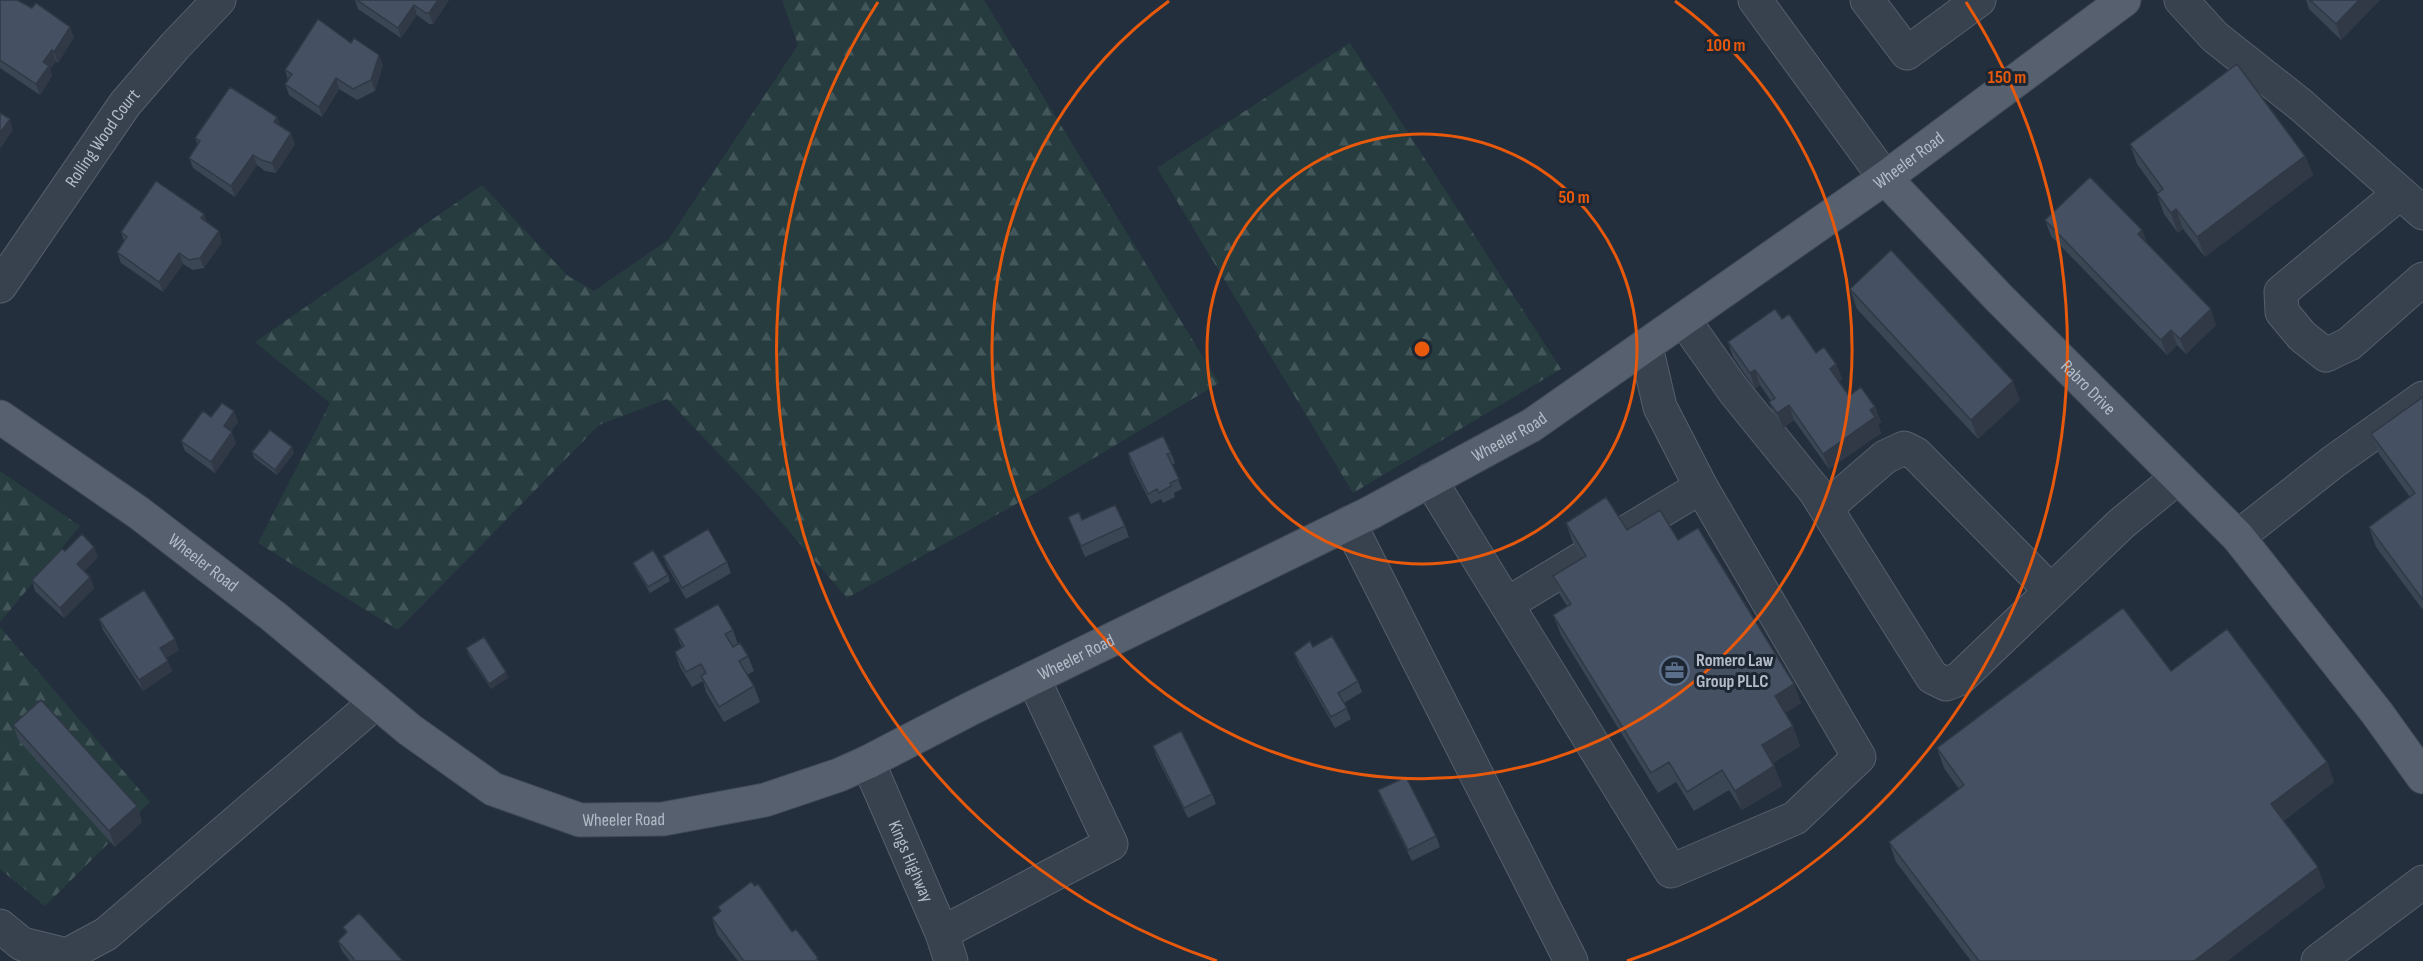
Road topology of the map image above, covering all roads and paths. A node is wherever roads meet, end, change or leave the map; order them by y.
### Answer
1 (219, 0) edge
2 (1755, 0) edge
3 (1867, 0) edge
4 (1979, 0) edge
5 (2124, 0) edge
6 (2181, 0) edge
7 (1885, 178) junction
8 (2412, 203) edge
9 (2423, 279) edge
10 (0, 286) edge
11 (1684, 320) junction
12 (1646, 347) junction
13 (2423, 398) edge
14 (0, 417) edge
15 (2178, 477) junction
16 (1430, 480) junction
17 (1701, 487) junction
18 (1826, 508) junction
19 (1349, 523) junction
20 (1623, 534) edge
21 (2238, 537) junction
22 (1583, 558) edge
23 (2051, 591) junction
24 (1507, 604) junction
25 (1034, 678) junction
26 (376, 702) junction
27 (868, 762) junction
28 (2423, 777) edge
29 (2423, 882) edge
30 (0, 926) edge
31 (947, 953) edge
32 (1571, 961) edge
33 (2318, 961) edge

1 - 10 street, Rolling Wood Court
2 - 7 street, Rabro Drive
3 - 4 street
5 - 7 main road, Wheeler Road
6 - 8 street
7 - 11 main road, Wheeler Road
7 - 15 main road, Rabro Drive
8 - 9 street
11 - 12 main road, Wheeler Road
11 - 18 street
12 - 16 main road, Wheeler Road
12 - 17 street
13 - 21 street
14 - 26 main road, Wheeler Road
15 - 21 main road, Rabro Drive
15 - 23 street
16 - 19 main road, Wheeler Road
16 - 24 street
17 - 20 street
17 - 24 street
18 - 23 street
18 - 23 street
19 - 25 main road, Wheeler Road
19 - 32 street
21 - 28 main road, Rabro Drive
22 - 24 street
25 - 27 main road, Wheeler Road
25 - 31 street
26 - 27 main road, Wheeler Road
26 - 30 street
27 - 31 street, Kings Highway
29 - 33 street

